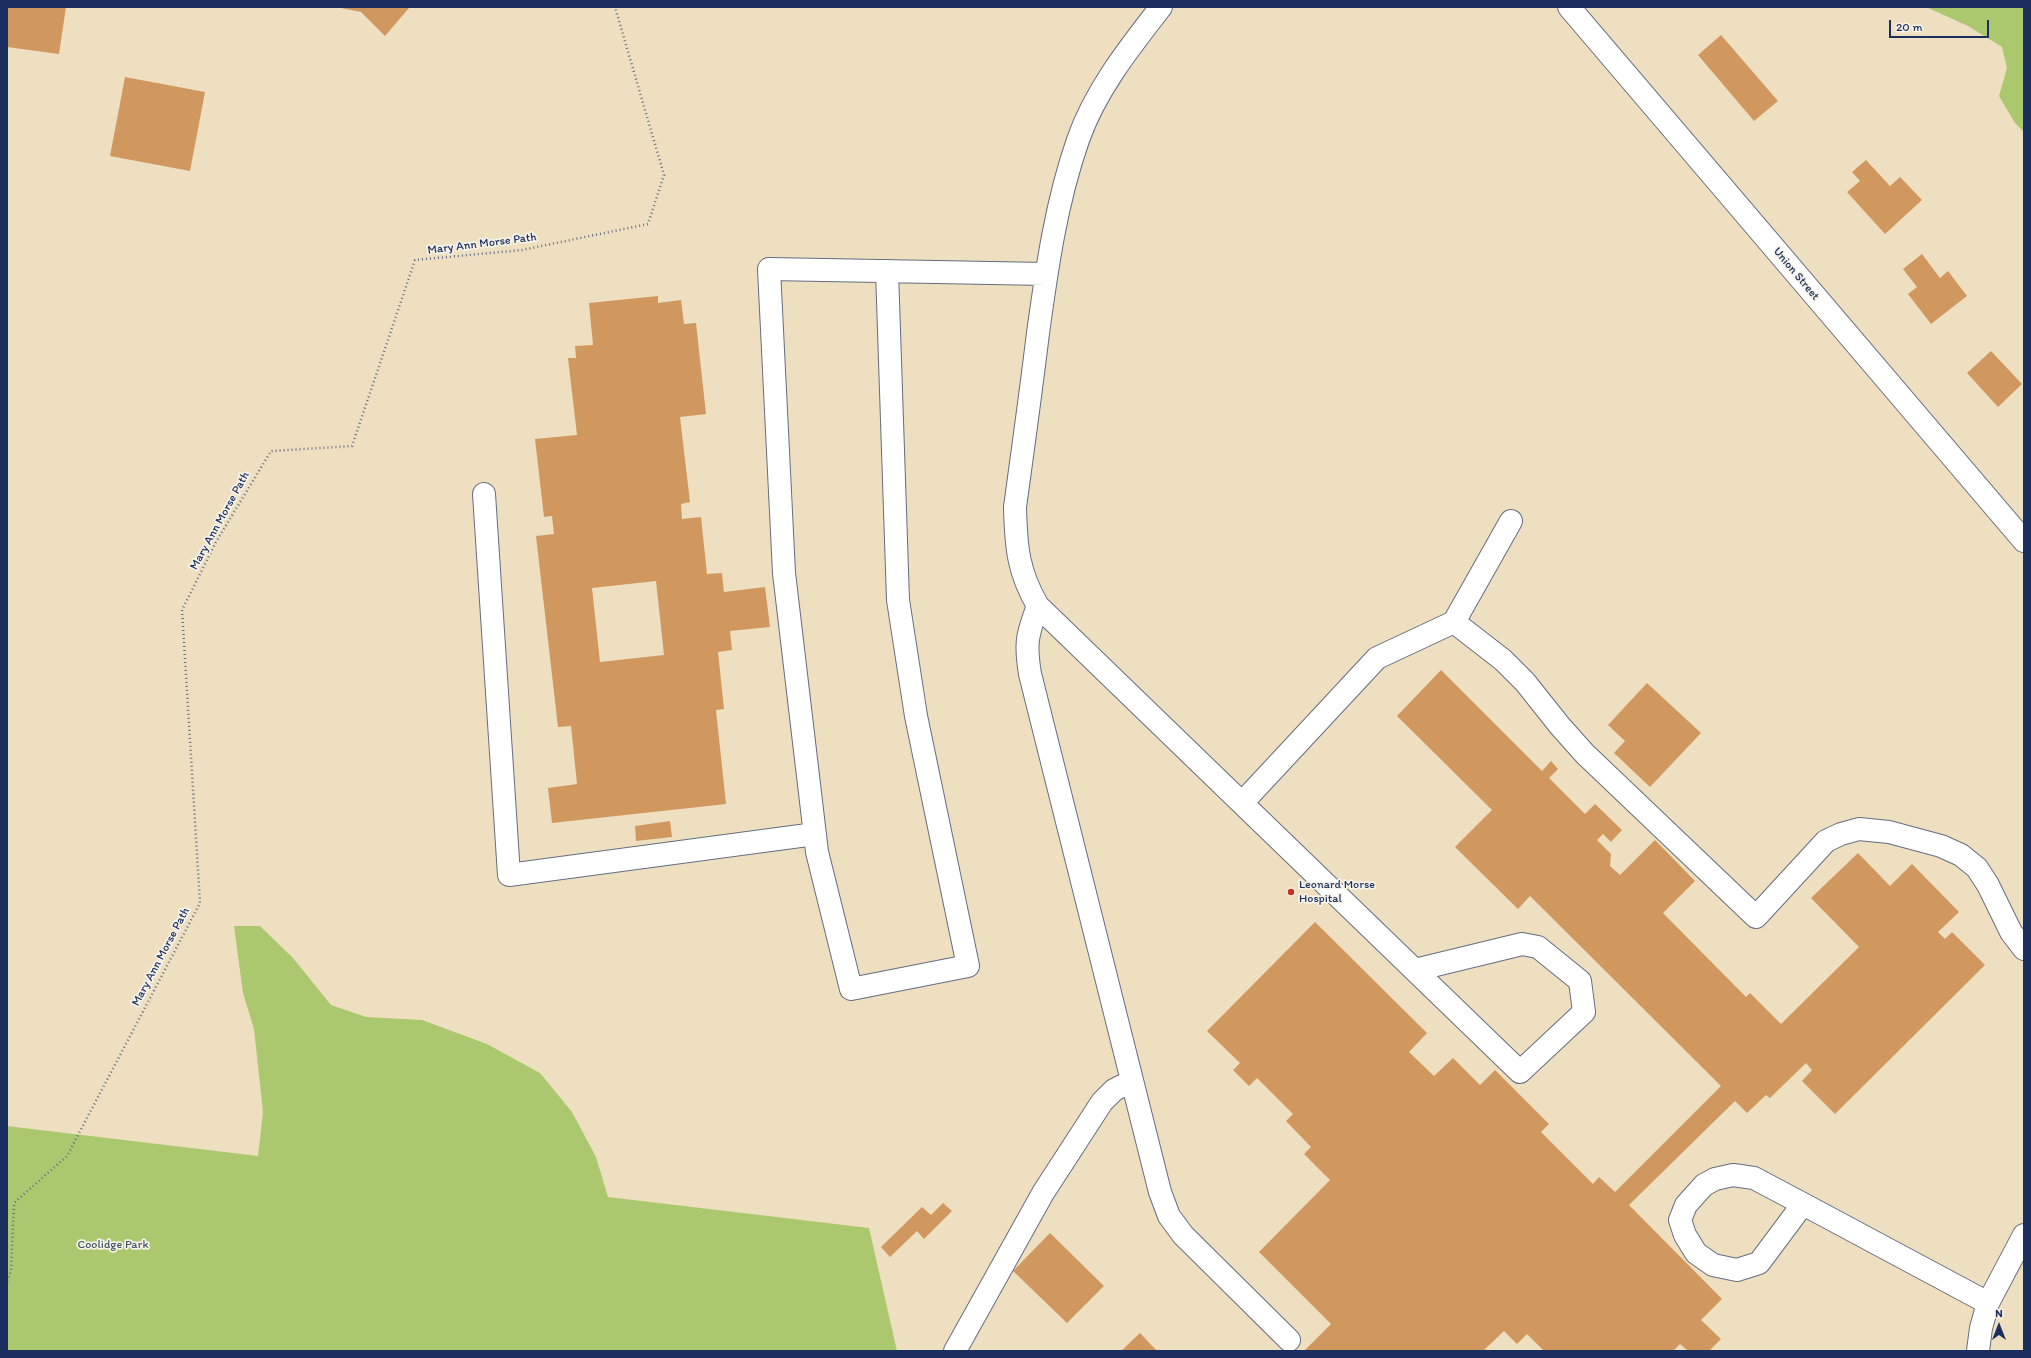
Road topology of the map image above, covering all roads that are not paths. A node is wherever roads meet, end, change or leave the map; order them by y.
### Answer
1 (1161, 7) edge
2 (1569, 7) edge
3 (887, 271) junction
4 (1046, 274) junction
5 (484, 494) dead end
6 (1511, 521) dead end
7 (2024, 541) edge
8 (1038, 606) junction
9 (1454, 622) junction
10 (1242, 803) junction
11 (815, 834) junction
12 (2024, 950) edge
13 (1415, 970) junction
14 (1132, 1081) junction
15 (1803, 1204) junction
16 (2024, 1235) edge
17 (1988, 1303) junction
18 (1289, 1340) dead end
19 (955, 1351) edge
20 (1978, 1351) edge

1 - 4 street
2 - 7 street, Union Street
3 - 4 street
3 - 11 street
3 - 11 street
4 - 8 street
5 - 11 street
6 - 9 street
8 - 10 street
8 - 14 street
9 - 10 street
9 - 12 street
10 - 13 street
13 - 13 street
14 - 18 street
14 - 19 street
15 - 15 street
15 - 17 street
16 - 17 street
17 - 20 street

